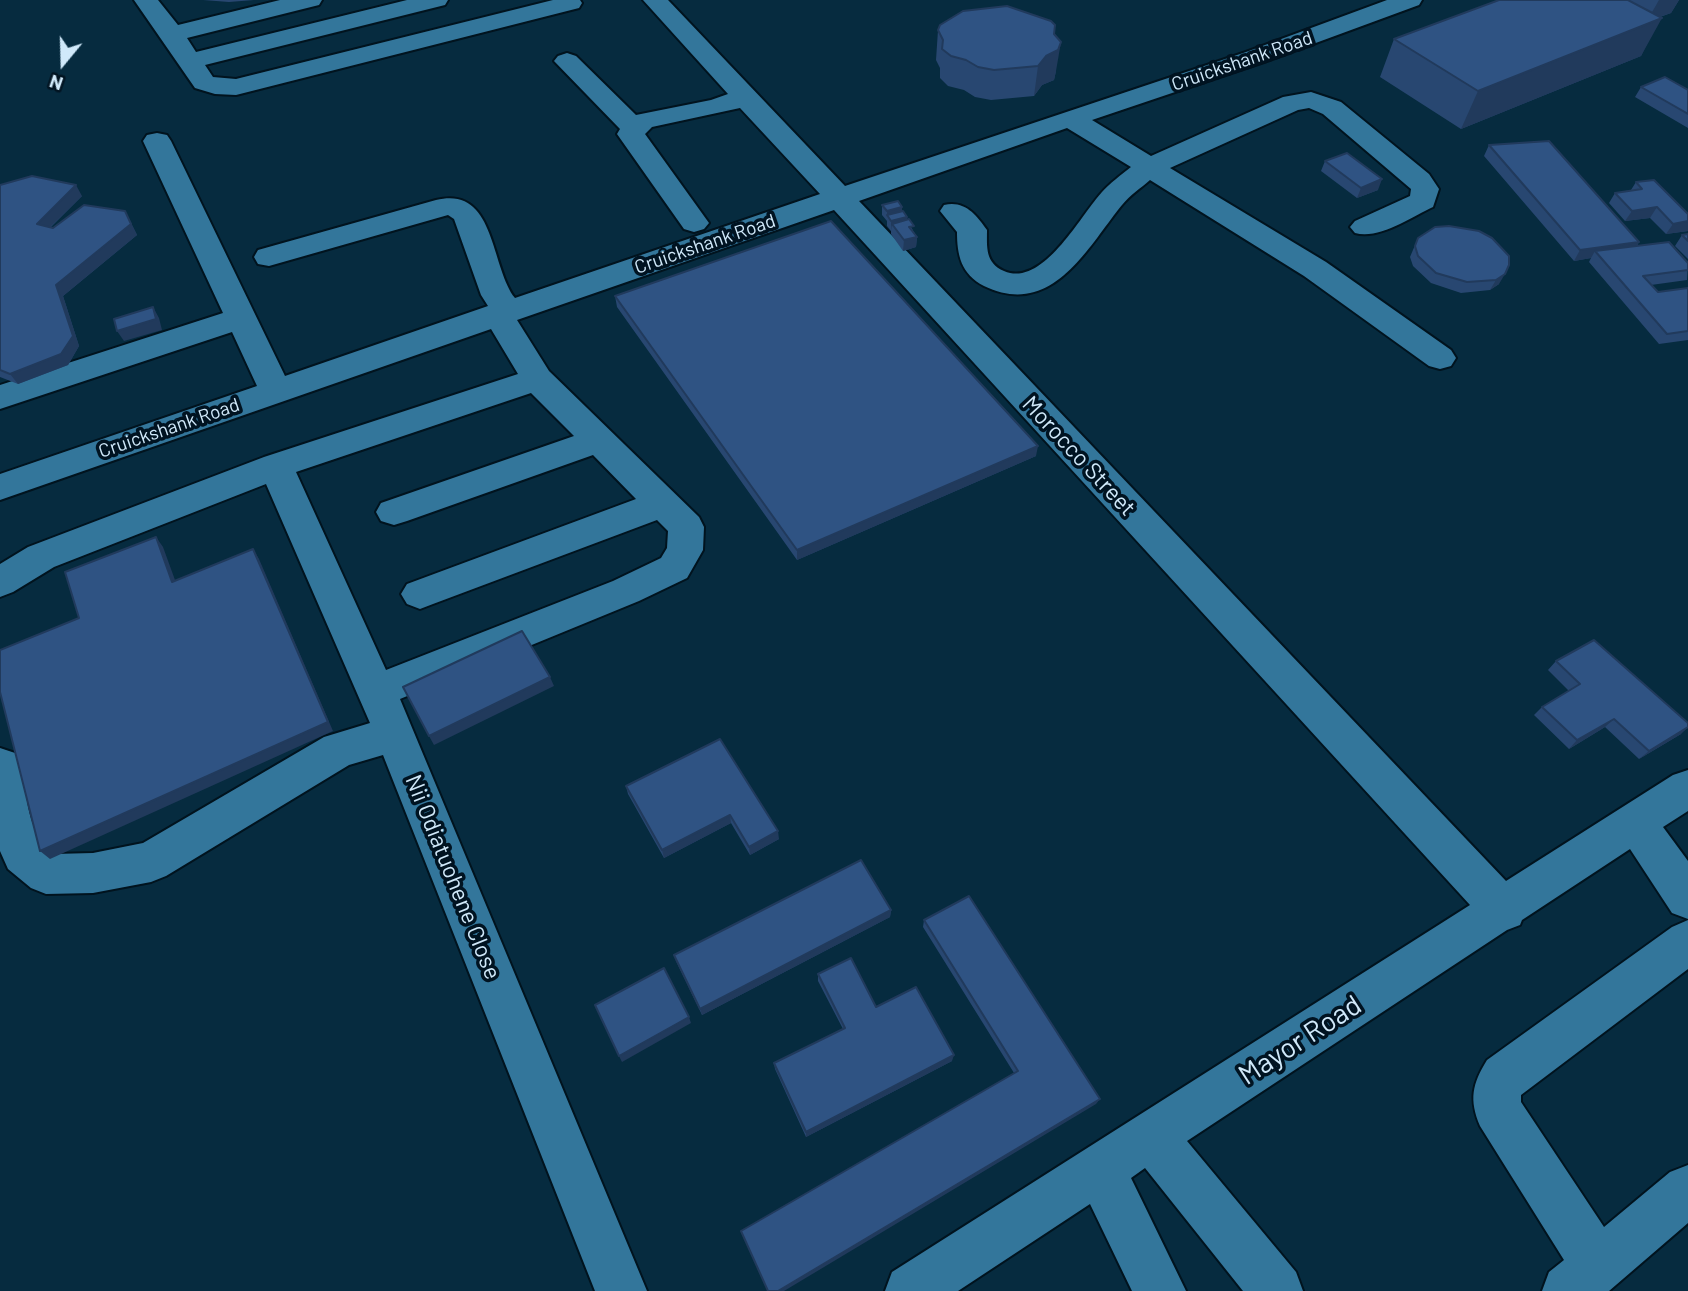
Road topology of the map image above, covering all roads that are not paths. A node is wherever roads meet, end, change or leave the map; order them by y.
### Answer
1 (146, 0) edge
2 (310, 0) edge
3 (436, 0) edge
4 (655, 0) edge
5 (1410, 0) edge
6 (574, 1) edge
7 (172, 34) junction
8 (190, 61) junction
9 (567, 61) dead end
10 (745, 97) junction
11 (1070, 118) junction
12 (634, 128) junction
13 (157, 141) dead end
14 (1147, 168) junction
15 (838, 198) junction
16 (954, 211) dead end
17 (694, 223) dead end
18 (1365, 227) dead end
19 (269, 257) dead end
20 (503, 313) junction
21 (241, 318) junction
22 (1440, 358) dead end
23 (537, 379) junction
24 (276, 391) junction
25 (0, 397) edge
26 (598, 440) junction
27 (276, 466) junction
28 (0, 487) edge
29 (661, 504) junction
30 (394, 512) dead end
31 (0, 582) edge
32 (420, 594) dead end
33 (374, 692) junction
34 (395, 734) junction
35 (0, 766) edge
36 (1688, 788) edge
37 (1636, 823) junction
38 (1688, 898) edge
39 (1504, 910) junction
40 (1688, 942) edge
41 (1150, 1135) junction
42 (1099, 1168) junction
43 (1688, 1190) edge
44 (1583, 1278) edge
45 (621, 1291) edge
46 (911, 1291) edge
47 (1160, 1291) edge
48 (1277, 1291) edge

1 - 7 street
2 - 7 street
3 - 8 street
4 - 10 street, Morocco Street
5 - 11 street, Cruickshank Road
6 - 8 street
7 - 8 street
9 - 12 street
10 - 12 street
10 - 15 street, Morocco Street
11 - 14 street
11 - 15 street, Cruickshank Road
12 - 17 street
13 - 21 street
14 - 16 street
14 - 18 street
14 - 22 street
15 - 20 street, Cruickshank Road
15 - 39 street, Morocco Street
19 - 20 street
20 - 23 street
20 - 24 street, Cruickshank Road
21 - 24 street
21 - 25 street
23 - 26 street
23 - 27 street
24 - 28 street, Cruickshank Road
26 - 29 street
26 - 30 street
27 - 31 street
27 - 33 street, Nii Odiatuohene Close
29 - 32 street
29 - 33 street
33 - 34 street, Nii Odiatuohene Close
34 - 35 street
34 - 45 street, Nii Odiatuohene Close
36 - 37 street, Mayor Road
37 - 38 street
37 - 39 street, Mayor Road
39 - 41 street, Mayor Road
40 - 44 street
41 - 42 street, Mayor Road
41 - 48 street
42 - 46 street, Mayor Road
42 - 47 street
43 - 44 street

